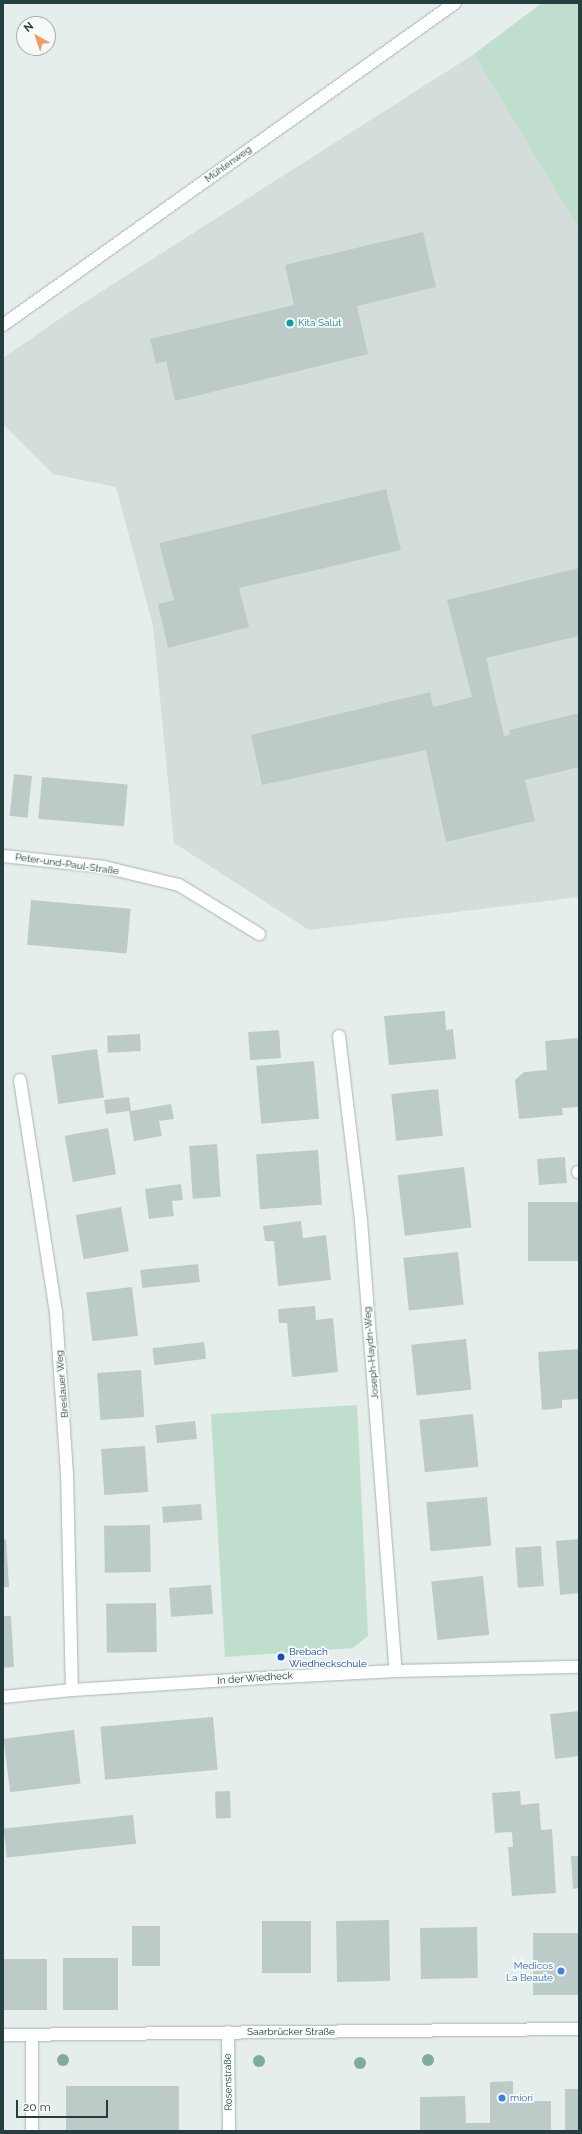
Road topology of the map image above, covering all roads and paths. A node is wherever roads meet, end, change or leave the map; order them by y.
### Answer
1 (455, 3) edge
2 (3, 325) edge
3 (3, 856) edge
4 (259, 934) dead end
5 (339, 1036) dead end
6 (20, 1080) dead end
7 (579, 1667) edge
8 (396, 1671) junction
9 (72, 1690) junction
10 (3, 1697) edge
11 (579, 2029) edge
12 (228, 2032) junction
13 (3, 2035) edge
14 (32, 2035) junction
15 (32, 2131) edge
16 (229, 2131) edge

1 - 2 street, Mühlenweg
3 - 4 street, Peter-und-Paul-Straße
5 - 8 street, Joseph-Haydn-Weg
6 - 9 street, Breslauer Weg
7 - 8 street, In der Wiedheck
8 - 9 street, In der Wiedheck
9 - 10 street, In der Wiedheck
11 - 12 street, Saarbrücker Straße
12 - 14 street, Saarbrücker Straße
12 - 16 street, Rosenstraße
13 - 14 street, Saarbrücker Straße
14 - 15 street

